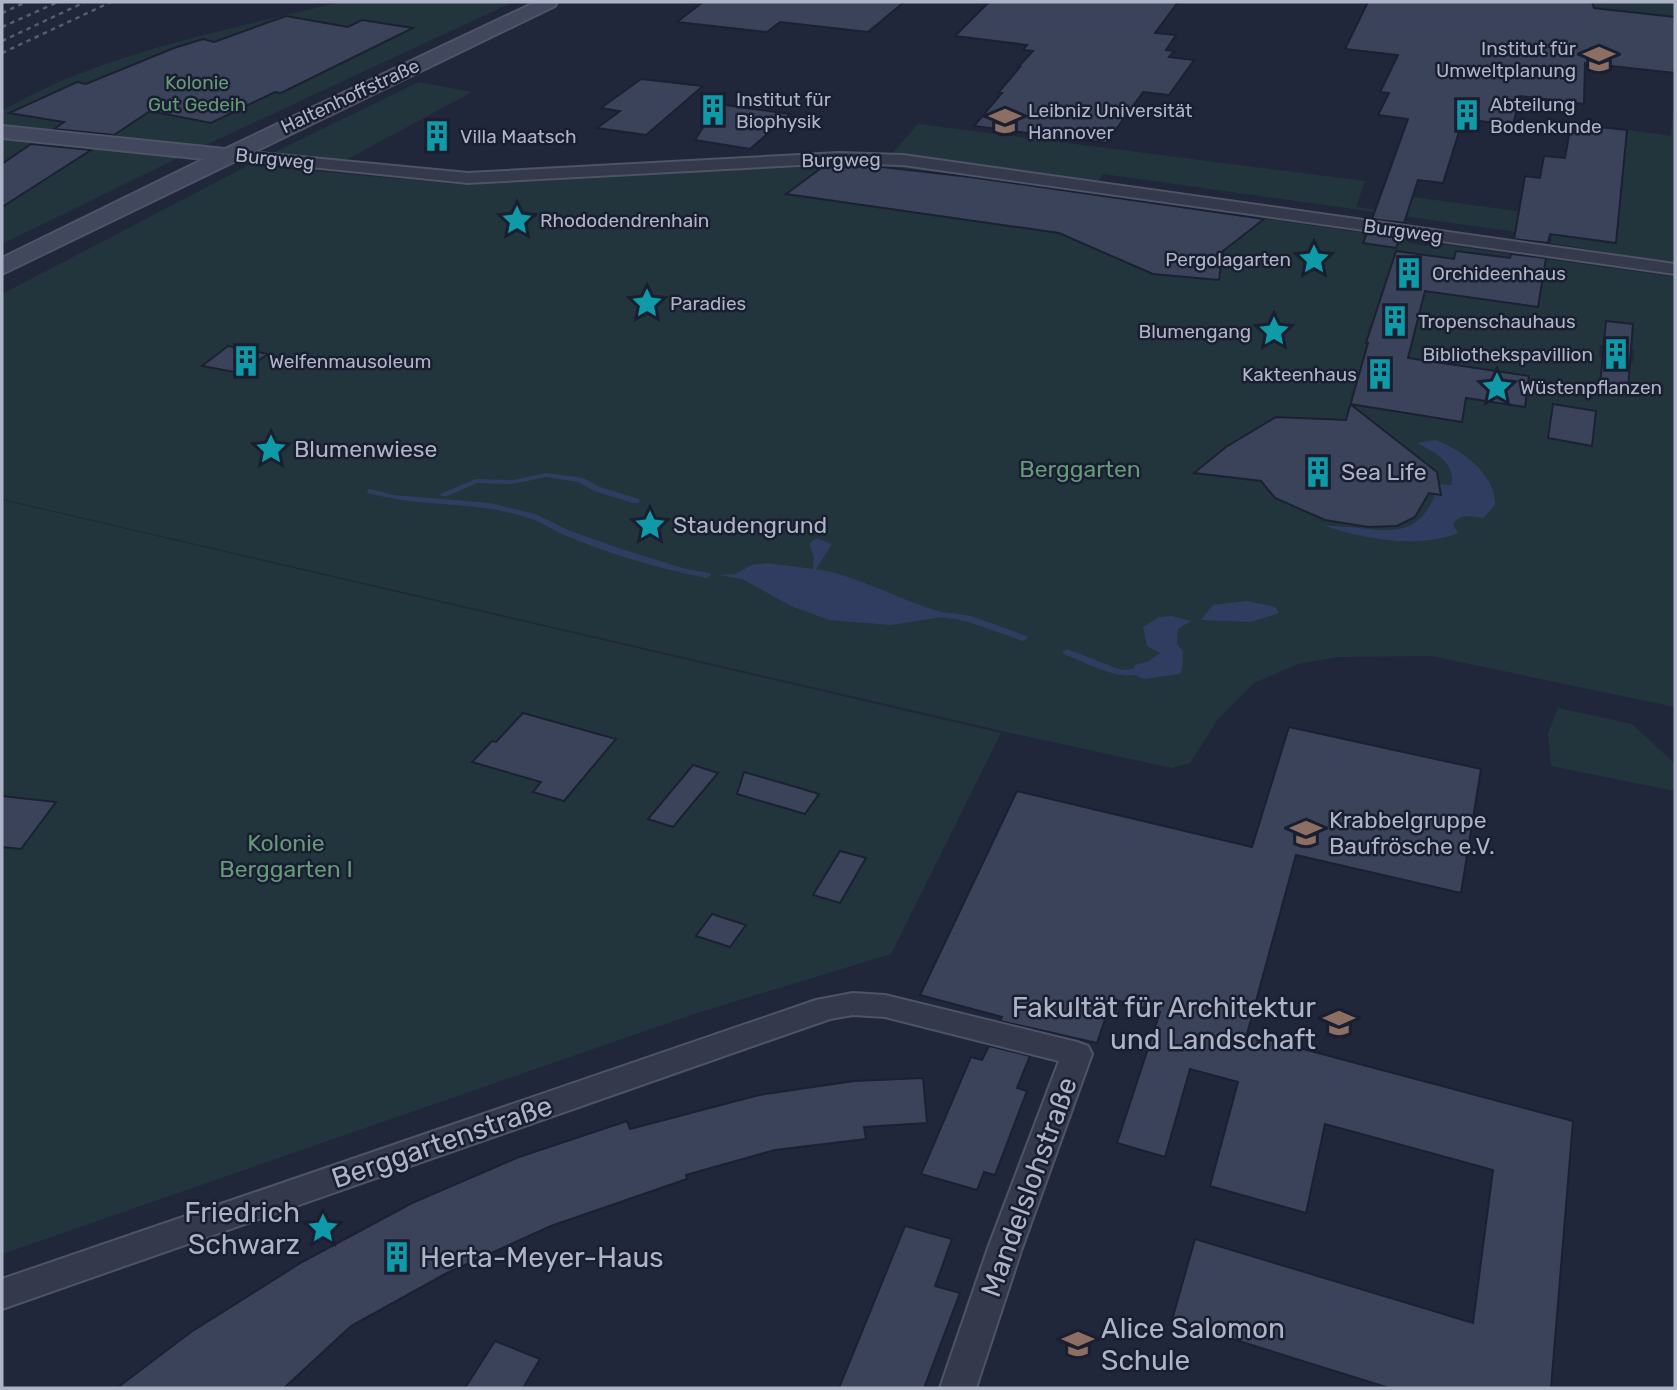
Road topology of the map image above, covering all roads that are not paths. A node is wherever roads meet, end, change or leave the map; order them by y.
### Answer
1 (549, 2) edge
2 (2, 132) edge
3 (228, 155) junction
4 (2, 267) edge
5 (1675, 269) edge
6 (885, 1006) joint
7 (2, 1294) edge
8 (957, 1388) edge

1 - 3 street, Haltenhoffstraße
2 - 3 street, Burgweg
3 - 4 street, Haltenhoffstraße
3 - 5 street, Burgweg
6 - 7 street, Berggartenstraße
6 - 8 street, Mandelslohstraße

